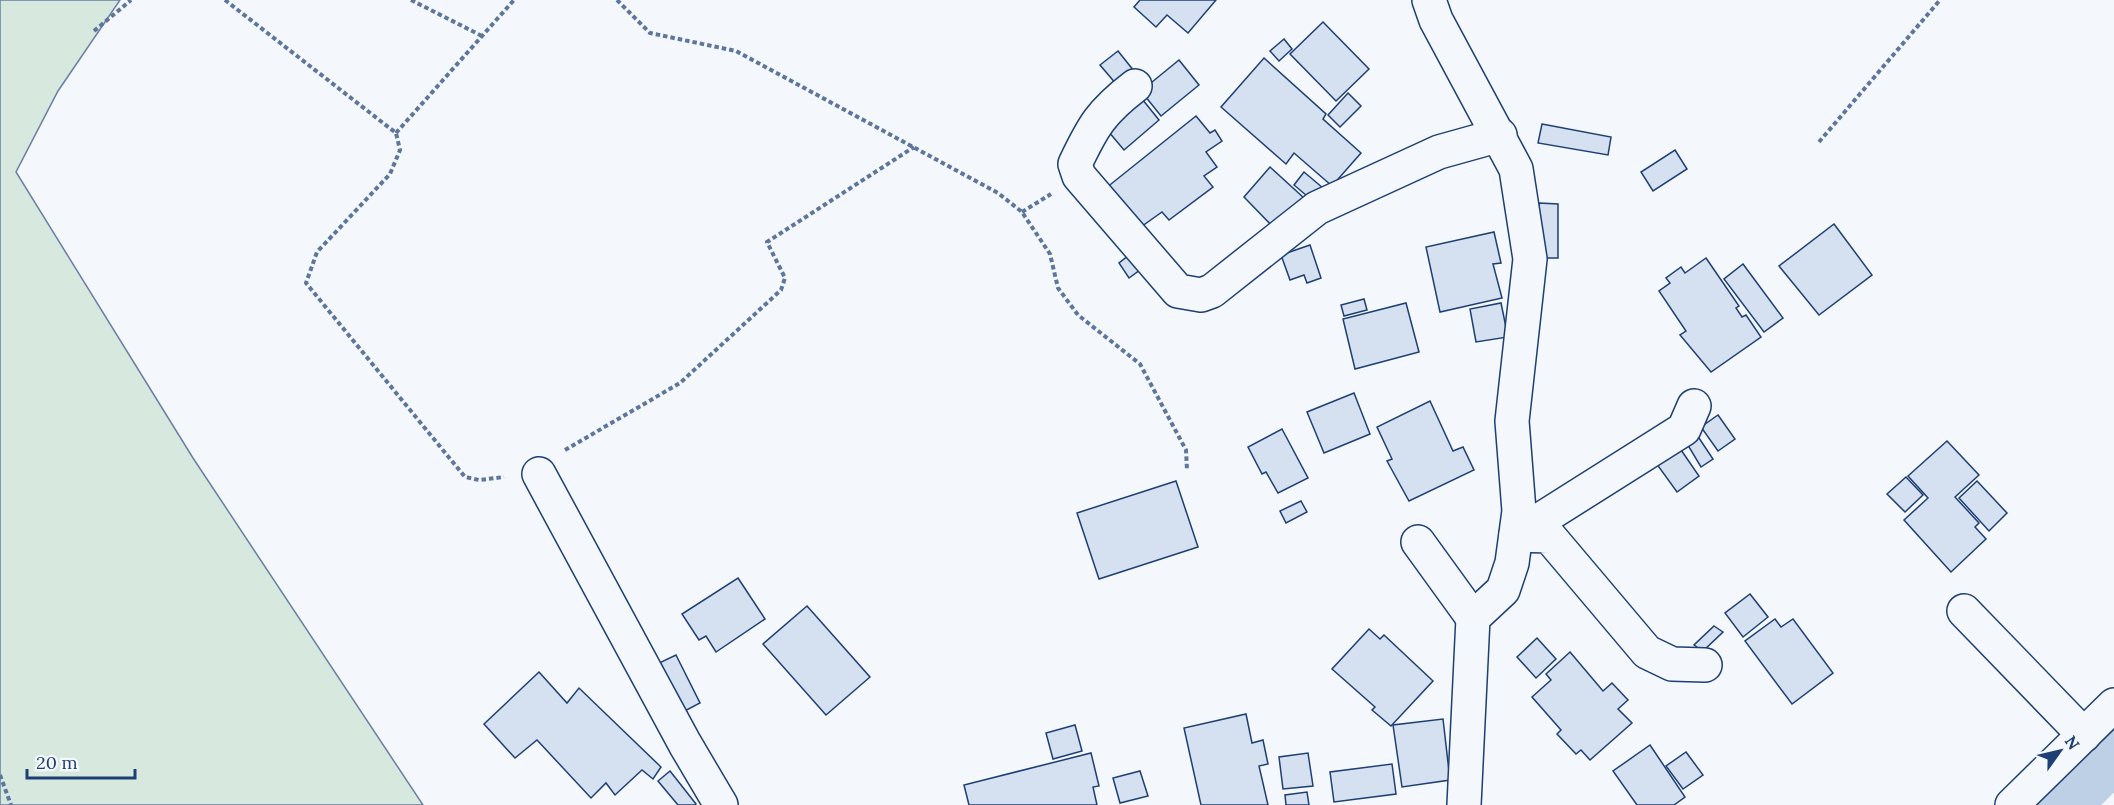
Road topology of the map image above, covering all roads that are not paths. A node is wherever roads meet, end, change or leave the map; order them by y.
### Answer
1 (1429, 0) edge
2 (1135, 86) dead end
3 (1500, 135) junction
4 (1694, 406) dead end
5 (539, 474) road end
6 (1516, 535) junction
7 (1418, 542) dead end
8 (1964, 611) dead end
9 (1473, 618) junction
10 (1705, 665) dead end
11 (2114, 705) edge
12 (2084, 735) junction
13 (721, 805) edge
14 (1464, 805) edge
15 (2012, 805) edge

1 - 3 street
2 - 3 street
3 - 6 street
4 - 6 street
5 - 13 street
6 - 9 street
6 - 10 street
7 - 9 street
8 - 12 street
9 - 14 street
11 - 12 street
12 - 15 street

